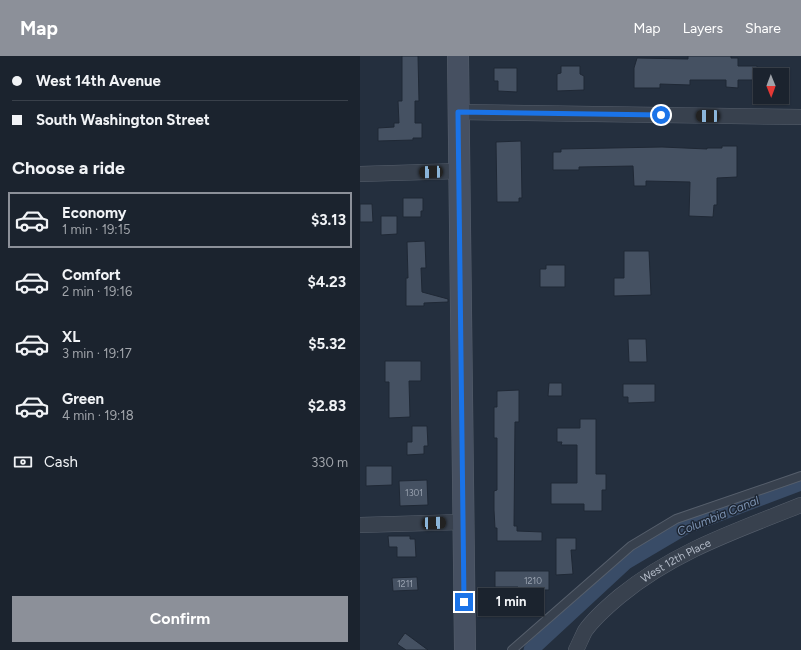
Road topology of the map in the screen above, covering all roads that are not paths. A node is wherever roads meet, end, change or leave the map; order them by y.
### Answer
1 (458, 56) edge
2 (458, 112) junction
3 (801, 117) edge
4 (459, 171) junction
5 (360, 174) edge
6 (801, 476) edge
7 (801, 505) edge
8 (463, 522) junction
9 (360, 525) edge
10 (465, 650) edge
11 (512, 650) edge
12 (576, 650) edge

1 - 2 main road
2 - 3 street
2 - 4 main road
4 - 5 street
4 - 8 main road
6 - 11 lane
7 - 12 street, West 12th Place
8 - 9 street
8 - 10 main road

